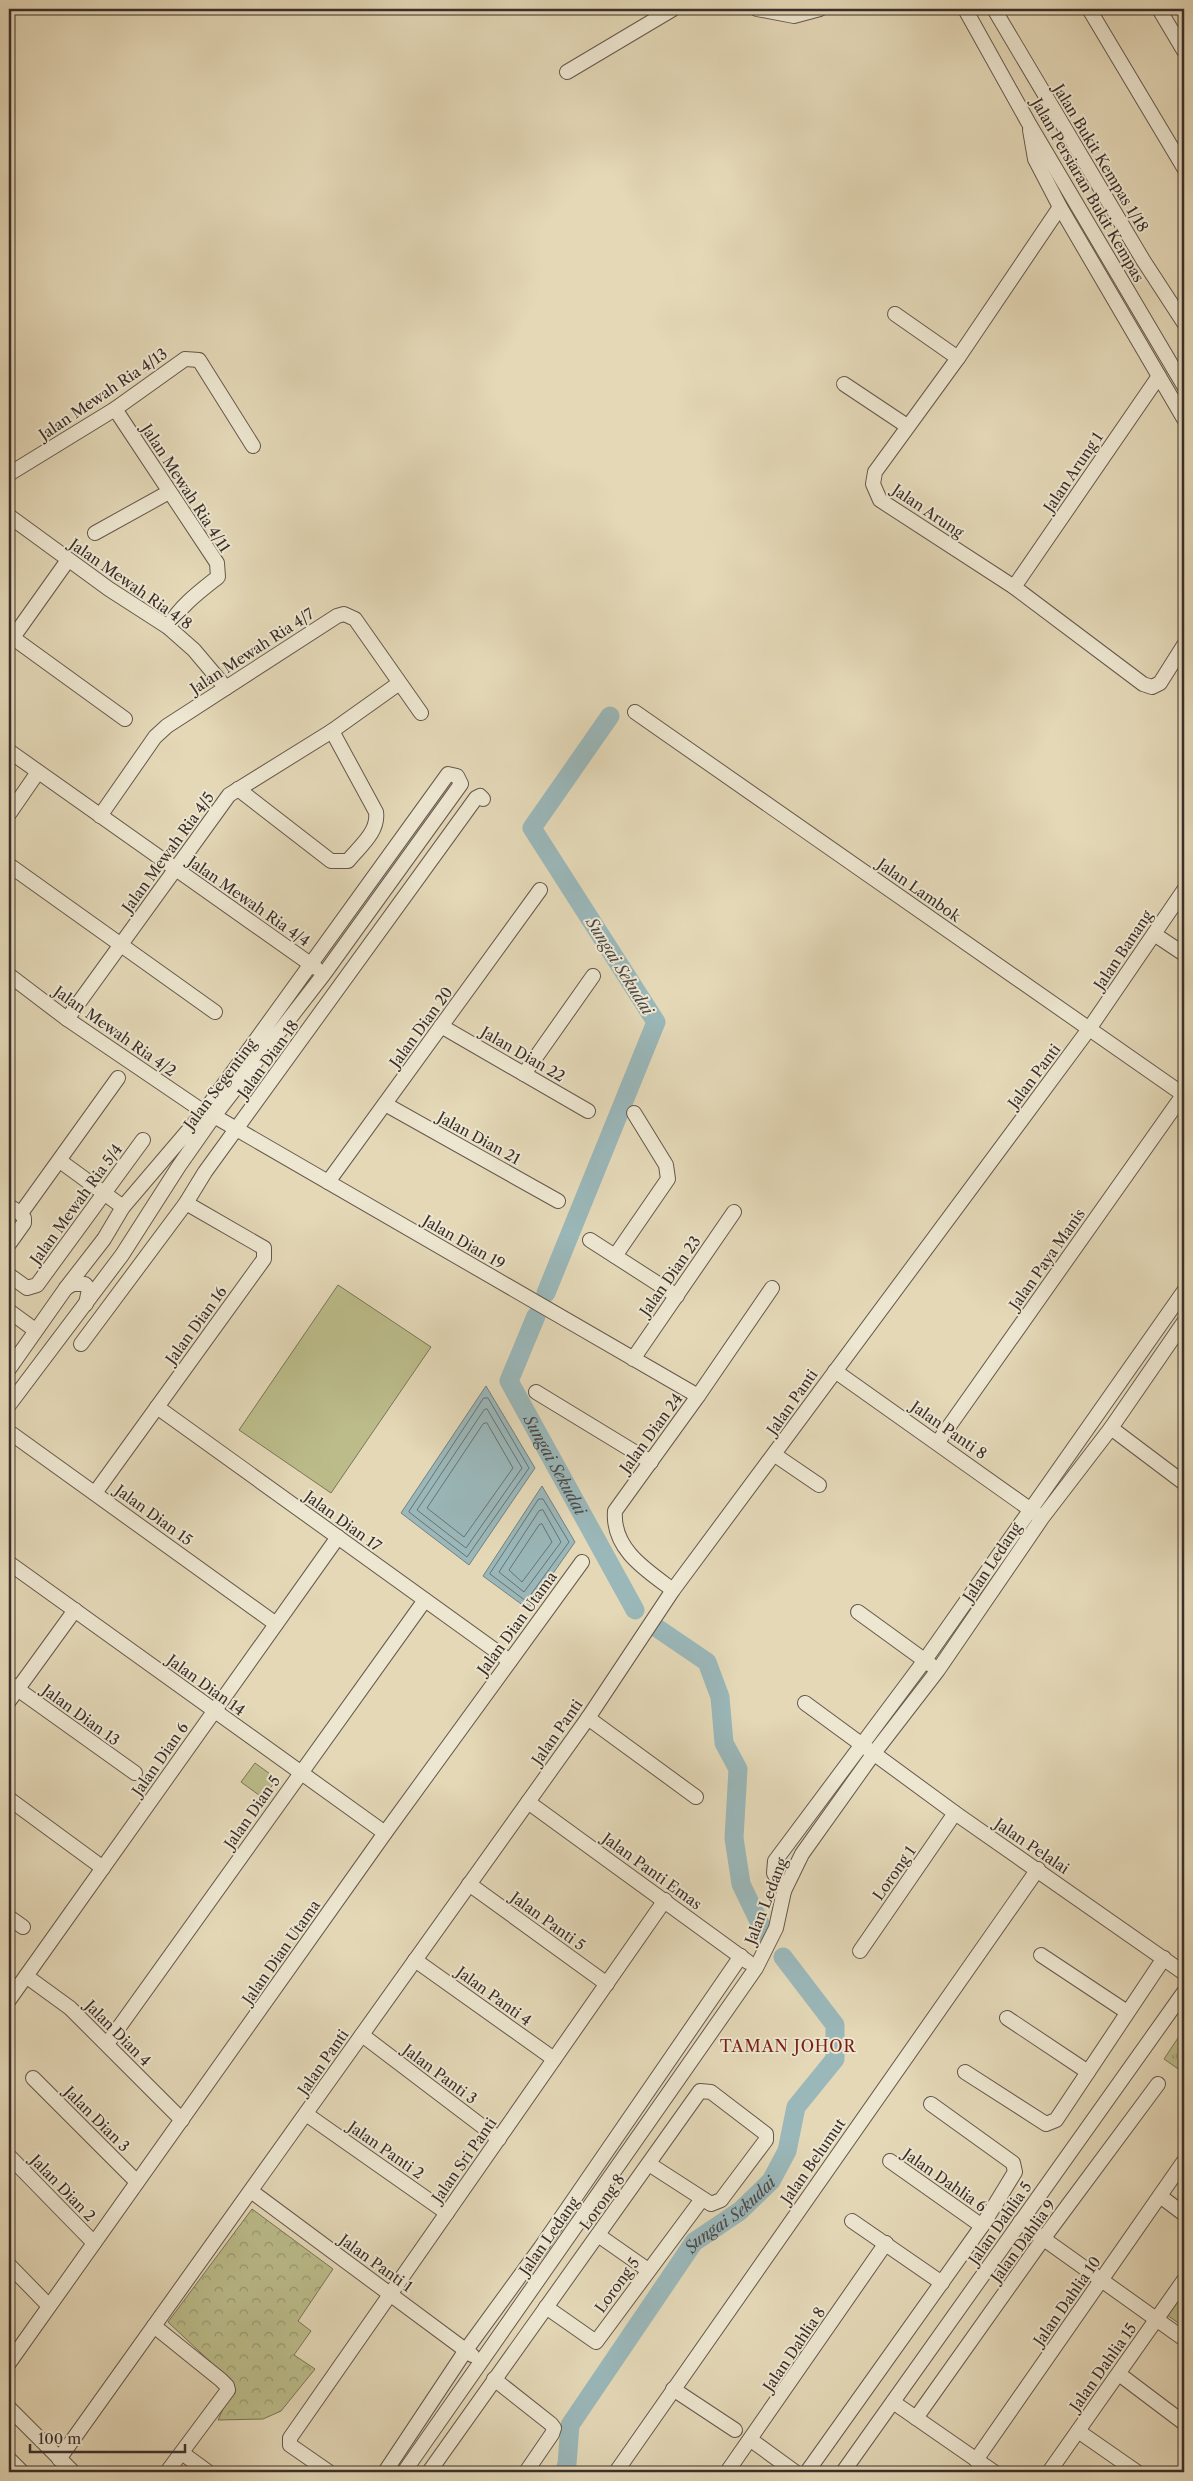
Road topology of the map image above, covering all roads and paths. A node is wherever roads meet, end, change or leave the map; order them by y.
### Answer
1 (673, 9) edge
2 (757, 9) edge
3 (820, 9) edge
4 (965, 9) edge
5 (994, 9) edge
6 (1089, 9) edge
7 (1159, 9) edge
8 (1184, 51) edge
9 (567, 72) dead end
10 (1028, 122) junction
11 (1184, 168) edge
12 (1060, 207) junction
13 (895, 314) dead end
14 (1184, 323) edge
15 (958, 358) junction
16 (1159, 376) junction
17 (844, 384) dead end
18 (1184, 384) edge
19 (115, 409) junction
20 (1184, 419) edge
21 (907, 426) junction
22 (253, 446) dead end
23 (9, 474) edge
24 (169, 492) junction
25 (9, 516) edge
26 (95, 533) dead end
27 (68, 560) junction
28 (1014, 587) junction
29 (168, 627) junction
30 (10, 638) edge
31 (1184, 645) edge
32 (398, 684) junction
33 (226, 688) junction
34 (635, 712) dead end
35 (421, 714) dead end
36 (125, 719) dead end
37 (332, 731) junction
38 (9, 750) edge
39 (38, 772) junction
40 (238, 789) junction
41 (483, 799) dead end
42 (9, 814) edge
43 (100, 816) junction
44 (9, 865) edge
45 (176, 869) junction
46 (540, 890) dead end
47 (1184, 890) edge
48 (1154, 934) junction
49 (121, 945) junction
50 (1184, 954) edge
51 (310, 964) junction
52 (324, 974) junction
53 (9, 975) edge
54 (593, 976) dead end
55 (215, 1012) dead end
56 (68, 1019) junction
57 (441, 1026) junction
58 (1089, 1029) junction
59 (524, 1074) junction
60 (118, 1078) dead end
61 (1184, 1095) edge
62 (385, 1104) junction
63 (588, 1111) dead end
64 (634, 1113) dead end
65 (209, 1114) junction
66 (237, 1130) junction
67 (143, 1140) dead end
68 (60, 1161) junction
69 (328, 1182) junction
70 (104, 1193) junction
71 (558, 1202) dead end
72 (186, 1203) junction
73 (123, 1208) junction
74 (14, 1209) edge
75 (734, 1212) dead end
76 (104, 1239) junction
77 (590, 1240) dead end
78 (9, 1244) edge
79 (126, 1248) junction
80 (615, 1256) junction
81 (9, 1275) edge
82 (66, 1288) junction
83 (772, 1288) dead end
84 (1184, 1291) edge
85 (677, 1296) junction
86 (86, 1304) junction
87 (9, 1311) edge
88 (1184, 1322) edge
89 (35, 1330) junction
90 (81, 1344) dead end
91 (633, 1359) junction
92 (9, 1369) edge
93 (835, 1371) junction
94 (536, 1392) dead end
95 (698, 1396) junction
96 (9, 1405) edge
97 (157, 1407) junction
98 (1111, 1428) junction
99 (12, 1434) dead end
100 (938, 1442) junction
101 (775, 1455) junction
102 (651, 1462) junction
103 (1184, 1483) edge
104 (819, 1485) dead end
105 (95, 1492) junction
106 (1030, 1509) junction
107 (1042, 1518) junction
108 (338, 1537) junction
109 (582, 1562) dead end
110 (9, 1563) edge
111 (673, 1590) junction
112 (425, 1600) junction
113 (74, 1610) junction
114 (858, 1612) dead end
115 (276, 1624) junction
116 (925, 1660) junction
117 (510, 1661) junction
118 (938, 1670) junction
119 (13, 1686) edge
120 (9, 1701) edge
121 (805, 1704) dead end
122 (214, 1710) junction
123 (588, 1718) junction
124 (868, 1749) junction
125 (300, 1772) junction
126 (134, 1773) dead end
127 (696, 1797) dead end
128 (9, 1799) edge
129 (528, 1802) junction
130 (955, 1814) junction
131 (385, 1833) junction
132 (103, 1868) junction
133 (1038, 1869) junction
134 (470, 1884) junction
135 (784, 1891) junction
136 (665, 1900) junction
137 (9, 1917) edge
138 (23, 1927) dead end
139 (860, 1951) dead end
140 (1042, 1955) dead end
141 (741, 1956) junction
142 (1164, 1958) junction
143 (415, 1960) junction
144 (756, 1968) junction
145 (1184, 1973) edge
146 (26, 1976) junction
147 (607, 1984) junction
148 (1184, 1992) edge
149 (9, 2000) edge
150 (1127, 2012) junction
151 (1007, 2018) dead end
152 (362, 2035) junction
153 (107, 2044) junction
154 (554, 2059) junction
155 (965, 2072) dead end
156 (1088, 2072) junction
157 (33, 2078) dead end
158 (1158, 2084) dead end
159 (931, 2104) dead end
160 (306, 2114) junction
161 (182, 2120) junction
162 (499, 2138) junction
163 (604, 2154) junction
164 (9, 2156) edge
165 (890, 2161) dead end
166 (1184, 2161) edge
167 (649, 2164) junction
168 (618, 2165) junction
169 (138, 2182) junction
170 (251, 2191) junction
171 (1160, 2196) junction
172 (706, 2202) junction
173 (447, 2213) junction
174 (1184, 2214) edge
175 (852, 2221) dead end
176 (1020, 2222) junction
177 (982, 2226) junction
178 (598, 2235) junction
179 (1043, 2239) junction
180 (94, 2243) junction
181 (886, 2243) junction
182 (9, 2265) edge
183 (648, 2270) junction
184 (1101, 2280) junction
185 (1184, 2280) edge
186 (942, 2283) junction
187 (390, 2294) junction
188 (49, 2306) junction
189 (546, 2307) junction
190 (1156, 2320) junction
191 (154, 2326) junction
192 (1184, 2339) edge
193 (466, 2350) junction
194 (481, 2361) junction
195 (9, 2363) edge
196 (1119, 2374) junction
197 (494, 2379) junction
198 (673, 2389) junction
199 (893, 2402) junction
200 (9, 2408) edge
201 (916, 2418) junction
202 (1184, 2423) edge
203 (735, 2430) dead end
204 (1078, 2431) junction
205 (751, 2440) junction
206 (182, 2453) junction
207 (9, 2459) edge
208 (59, 2459) junction
209 (976, 2460) junction
210 (22, 2472) edge
211 (73, 2472) edge
212 (167, 2472) edge
213 (208, 2472) edge
214 (329, 2472) edge
215 (385, 2472) edge
216 (404, 2472) edge
217 (429, 2472) edge
218 (526, 2472) edge
219 (616, 2472) edge
220 (727, 2472) edge
221 (795, 2472) edge
222 (808, 2472) edge
223 (843, 2472) edge
224 (994, 2472) edge
225 (1049, 2472) edge
226 (1137, 2472) edge

1 - 9 street
2 - 3 street
4 - 10 street, Jalan Persiaran Bukit Kempas
5 - 14 street, Jalan Bukit Kempas 1/18
6 - 11 street
7 - 8 street
10 - 12 street
10 - 18 street, Jalan Persiaran Bukit Kempas
12 - 15 street, Jalan Arung
12 - 16 street
13 - 15 street
15 - 21 street, Jalan Arung
16 - 20 street
16 - 28 street, Jalan Arung 1
17 - 21 street
19 - 22 street, Jalan Mewah Ria 4/13
19 - 23 street, Jalan Mewah Ria 4/13
19 - 24 street, Jalan Mewah Ria 4/11
21 - 28 street, Jalan Arung
24 - 26 street
24 - 29 street, Jalan Mewah Ria 4/11
25 - 27 street, Jalan Mewah Ria 4/8
27 - 29 street, Jalan Mewah Ria 4/8
27 - 30 street
28 - 31 street, Jalan Arung
29 - 33 street, Jalan Mewah Ria 4/8
30 - 36 street
32 - 33 street, Jalan Mewah Ria 4/7
32 - 35 street, Jalan Mewah Ria 4/7
32 - 37 street, Jalan Mewah Ria 4/5
33 - 43 street, Jalan Mewah Ria 4/7
34 - 58 street, Jalan Lambok
37 - 40 street, Jalan Mewah Ria 4/5
37 - 40 street
38 - 39 street, Jalan Mewah Ria 4/4
39 - 42 street
39 - 43 street, Jalan Mewah Ria 4/4
40 - 45 street, Jalan Mewah Ria 4/5
41 - 66 street, Jalan Dian 18
43 - 45 street, Jalan Mewah Ria 4/4
44 - 49 street
45 - 49 street, Jalan Mewah Ria 4/5
45 - 51 street, Jalan Mewah Ria 4/4
46 - 57 street, Jalan Dian 20
47 - 48 street, Jalan Banang
48 - 50 street
48 - 58 street, Jalan Banang
49 - 55 street
49 - 56 street, Jalan Mewah Ria 4/5
51 - 52 street, Jalan Mewah Ria 4/4
51 - 52 street, Jalan Segenting
51 - 65 street, Jalan Segenting
52 - 65 street, Jalan Segenting
53 - 56 street, Jalan Mewah Ria 4/2
54 - 59 street
56 - 65 street, Jalan Mewah Ria 4/2
57 - 59 street, Jalan Dian 22
57 - 62 street, Jalan Dian 20
58 - 61 street, Jalan Lambok
58 - 93 street, Jalan Panti
59 - 63 street, Jalan Dian 22
60 - 68 street
61 - 100 street, Jalan Paya Manis
62 - 69 street, Jalan Dian 20
62 - 71 street, Jalan Dian 21
64 - 80 street
65 - 66 street, Jalan Dian 19
65 - 73 street, Jalan Segenting
65 - 79 street, Jalan Segenting
66 - 69 street, Jalan Dian 19
66 - 72 street, Jalan Dian 18
67 - 70 street, Jalan Mewah Ria 5/4
68 - 70 street
68 - 74 street
69 - 91 street, Jalan Dian 19
70 - 73 street
70 - 81 street, Jalan Mewah Ria 5/4
72 - 90 street, Jalan Dian 18
72 - 97 street, Jalan Dian 16
73 - 76 street, Jalan Segenting
74 - 78 street
75 - 85 street, Jalan Dian 23
76 - 79 street
76 - 82 street, Jalan Segenting
77 - 80 street
79 - 86 street, Jalan Segenting
80 - 85 street
82 - 86 street
82 - 89 street, Jalan Segenting
83 - 95 street, Jalan Dian 24
84 - 106 street
85 - 91 street, Jalan Dian 23
86 - 96 street, Jalan Segenting
87 - 89 street
88 - 98 street, Jalan Ledang
89 - 92 street, Jalan Segenting
91 - 95 street, Jalan Dian 19
93 - 100 street, Jalan Panti 8
93 - 101 street, Jalan Panti
94 - 102 street
95 - 102 street, Jalan Dian 24
97 - 105 street, Jalan Dian 16
97 - 108 street, Jalan Dian 17
98 - 103 street
98 - 107 street, Jalan Ledang
99 - 105 street, Jalan Dian 15
100 - 106 street, Jalan Panti 8
101 - 104 street
101 - 111 street, Jalan Panti
102 - 111 street, Jalan Dian 24
105 - 115 street, Jalan Dian 15
106 - 107 street, Jalan Panti 8
106 - 116 street
107 - 118 street, Jalan Ledang
108 - 112 street, Jalan Dian 17
108 - 115 street, Jalan Dian 6
109 - 117 street, Jalan Dian Utama
110 - 113 street, Jalan Dian 14
111 - 123 street, Jalan Panti
112 - 117 street, Jalan Dian 17
112 - 125 street, Jalan Dian 5
113 - 119 street
113 - 122 street, Jalan Dian 14
114 - 116 street
115 - 122 street, Jalan Dian 6
116 - 118 street
116 - 124 street
117 - 131 street, Jalan Dian Utama
118 - 124 street, Jalan Ledang
119 - 120 street
119 - 126 street, Jalan Dian 13
121 - 124 street, Jalan Pelalai
122 - 125 street, Jalan Dian 14
122 - 132 street, Jalan Dian 6
123 - 127 street
123 - 129 street, Jalan Panti
124 - 130 street, Jalan Pelalai
124 - 135 street, Jalan Ledang
124 - 135 street
125 - 131 street, Jalan Dian 14
125 - 153 street, Jalan Dian 5
128 - 132 street
129 - 134 street, Jalan Panti
129 - 136 street, Jalan Panti Emas
130 - 133 street, Jalan Pelalai
130 - 139 street, Lorong 1
131 - 161 street, Jalan Dian Utama
132 - 146 street, Jalan Dian 6
133 - 142 street, Jalan Pelalai
133 - 198 street, Jalan Belumut
134 - 143 street, Jalan Panti
134 - 147 street, Jalan Panti 5
135 - 144 street, Jalan Ledang
136 - 141 street, Jalan Panti Emas
136 - 147 street, Jalan Sri Panti
137 - 138 street
140 - 150 street
141 - 144 street, Jalan Panti Emas
141 - 163 street
142 - 145 street, Jalan Pelalai
142 - 150 street
143 - 152 street, Jalan Panti
143 - 154 street, Jalan Panti 4
144 - 168 street, Jalan Ledang
146 - 149 street, Jalan Dian 6
146 - 153 street, Jalan Dian 4
147 - 154 street, Jalan Sri Panti
148 - 176 street, Jalan Dahlia 5
150 - 156 street
151 - 156 street
152 - 160 street, Jalan Panti
152 - 162 street, Jalan Panti 3
153 - 161 street, Jalan Dian 4
154 - 162 street, Jalan Sri Panti
155 - 156 street
157 - 169 street, Jalan Dian 3
158 - 179 street, Jalan Dahlia 9
159 - 177 street, Jalan Dahlia 5
160 - 170 street, Jalan Panti
160 - 173 street, Jalan Panti 2
161 - 169 street, Jalan Dian Utama
162 - 173 street, Jalan Sri Panti
163 - 168 street
163 - 193 street
164 - 180 street, Jalan Dian 2
165 - 177 street, Jalan Dahlia 6
166 - 171 street, Jalan Dahlia 10
167 - 172 street
167 - 172 street, Lorong 8
167 - 178 street, Lorong 8
168 - 194 street, Jalan Ledang
169 - 180 street, Jalan Dian Utama
170 - 187 street, Jalan Panti 1
170 - 191 street, Jalan Panti
171 - 174 street
171 - 184 street, Jalan Dahlia 10
172 - 183 street, Lorong 5
173 - 187 street, Jalan Sri Panti
175 - 181 street
176 - 179 street
176 - 199 street, Jalan Dahlia 5
177 - 186 street, Jalan Dahlia 5
178 - 183 street
178 - 189 street, Lorong 8
179 - 184 street
179 - 201 street, Jalan Dahlia 9
180 - 188 street, Jalan Dian Utama
181 - 186 street
181 - 205 street, Jalan Dahlia 8
182 - 188 street
183 - 189 street, Lorong 5
184 - 190 street
184 - 209 street, Jalan Dahlia 10
185 - 190 street, Jalan Dahlia 15
186 - 222 street, Jalan Dahlia 5
187 - 193 street, Jalan Panti 1
187 - 214 street, Jalan Sri Panti
188 - 195 street, Jalan Dian Utama
189 - 197 street, Lorong 8
190 - 192 street
190 - 196 street, Jalan Dahlia 15
191 - 206 street
191 - 208 street, Jalan Panti
193 - 194 street, Jalan Panti 1
193 - 215 street
194 - 216 street, Jalan Ledang
196 - 202 street
196 - 204 street, Jalan Dahlia 15
197 - 217 street, Lorong 8
197 - 218 street
198 - 203 street
198 - 219 street, Jalan Belumut
199 - 201 street
199 - 223 street, Jalan Dahlia 5
200 - 208 street
201 - 209 street
204 - 225 street, Jalan Dahlia 15
204 - 226 street
205 - 220 street, Jalan Dahlia 8
205 - 221 street
206 - 212 street
206 - 213 street
207 - 210 street
208 - 211 street
209 - 224 street

